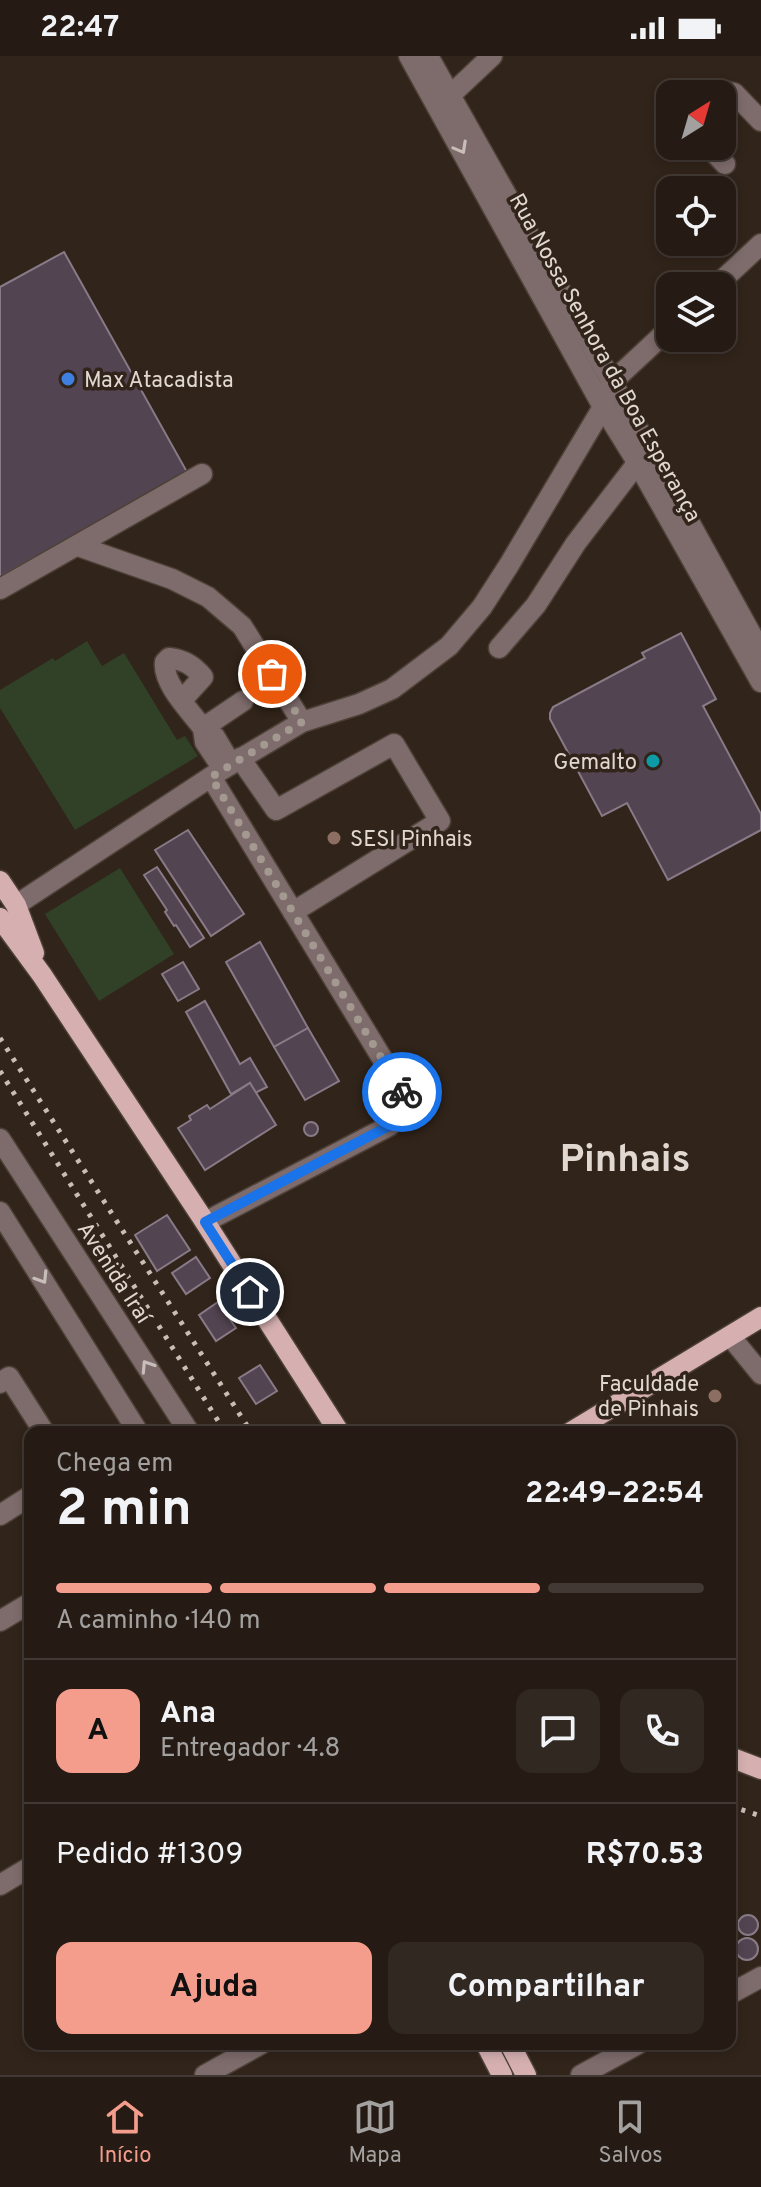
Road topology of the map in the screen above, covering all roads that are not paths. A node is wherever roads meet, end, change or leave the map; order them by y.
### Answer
1 (409, 56) edge
2 (428, 56) edge
3 (492, 56) edge
4 (736, 95) edge
5 (444, 101) junction
6 (761, 121) edge
7 (721, 160) edge
8 (725, 164) dead end
9 (761, 244) edge
10 (731, 272) edge
11 (656, 341) edge
12 (612, 382) junction
13 (603, 407) junction
14 (642, 456) junction
15 (202, 474) dead end
16 (78, 546) junction
17 (0, 589) edge
18 (754, 642) edge
19 (499, 648) dead end
20 (761, 682) edge
21 (182, 700) dead end
22 (243, 701) dead end
23 (302, 722) junction
24 (203, 728) junction
25 (226, 767) junction
26 (0, 881) edge
27 (8, 911) edge
28 (293, 912) junction
29 (0, 1139) edge
30 (0, 1212) edge
31 (205, 1222) junction
32 (761, 1317) edge
33 (730, 1336) junction
34 (761, 1374) edge
35 (0, 1383) edge
36 (40, 1426) edge
37 (132, 1426) edge
38 (185, 1426) edge
39 (335, 1426) edge
40 (581, 1426) edge
41 (24, 1500) edge
42 (0, 1515) edge
43 (24, 1607) edge
44 (0, 1621) edge
45 (736, 1759) edge
46 (761, 1769) edge
47 (24, 1871) edge
48 (0, 1885) edge
49 (761, 1977) edge
50 (736, 1991) edge
51 (250, 2050) edge
52 (513, 2050) edge
53 (627, 2050) edge
54 (490, 2058) edge
55 (205, 2075) edge
56 (502, 2075) edge
57 (526, 2075) edge
58 (581, 2075) edge

1 - 5 street, Rua Nossa Senhora da Boa Esperança
2 - 5 street, Rua Nossa Senhora da Boa Esperança
3 - 5 street
4 - 6 street
5 - 12 street, Rua Nossa Senhora da Boa Esperança
5 -> 13 street, Rua Nossa Senhora da Boa Esperança
7 - 8 street
9 - 10 street
11 - 12 street
12 - 13 street
12 - 14 street, Rua Nossa Senhora da Boa Esperança
13 - 14 street, Rua Nossa Senhora da Boa Esperança
13 - 23 street
14 - 18 street, Rua Nossa Senhora da Boa Esperança
14 - 19 street
15 - 16 street
16 - 17 street
16 - 23 street
18 - 20 street, Rua Nossa Senhora da Boa Esperança
21 - 24 street
22 - 24 street
23 - 25 street
24 - 25 street
25 - 27 street
25 - 28 street
25 - 28 street
26 - 27 main road
27 - 31 main road
28 - 31 street
38 -> 29 street, Avenida Iraí
30 -> 37 street
31 - 39 main road
32 - 33 main road
33 - 34 street
33 - 40 main road
35 - 36 street
41 - 42 street
43 - 44 street
45 - 46 main road
47 - 48 street
49 - 50 street
51 - 55 street
52 - 57 main road
53 - 58 street
54 - 56 main road

